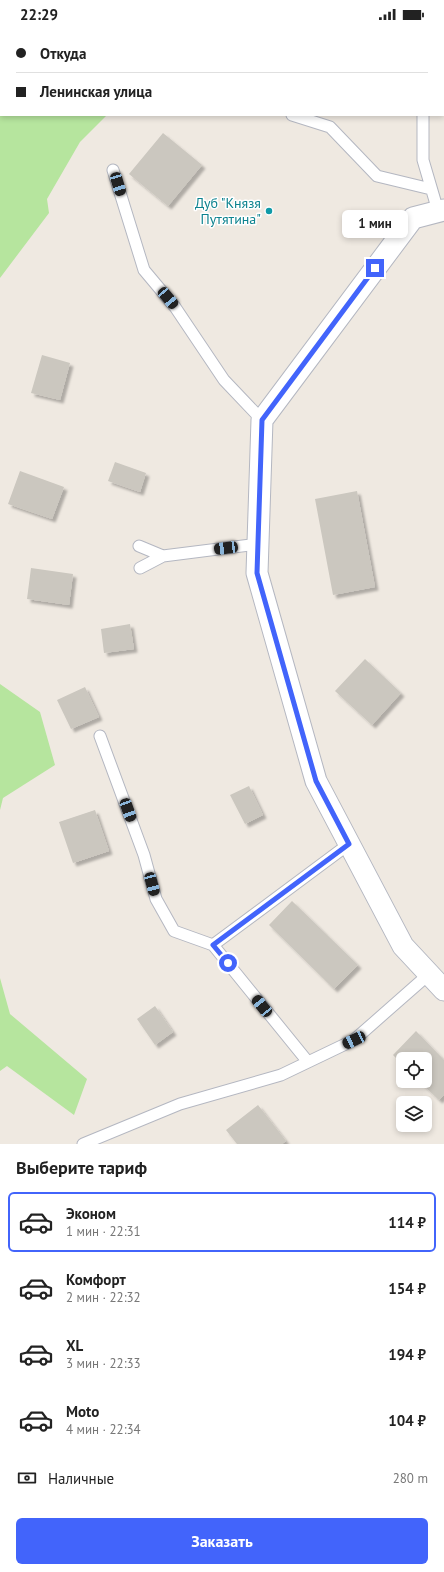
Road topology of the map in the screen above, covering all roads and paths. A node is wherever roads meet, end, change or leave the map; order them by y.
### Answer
1 (295, 116) edge
2 (423, 116) edge
3 (113, 170) dead end
4 (431, 189) junction
5 (441, 211) edge
6 (262, 420) junction
7 (258, 544) junction
8 (139, 546) dead end
9 (163, 556) junction
10 (140, 568) dead end
11 (100, 736) dead end
12 (349, 844) junction
13 (213, 945) junction
14 (429, 974) junction
15 (444, 990) edge
16 (308, 1062) junction
17 (83, 1144) edge

1 - 4 lane
2 - 4 lane
3 - 6 lane
4 - 5 lane
5 - 6 street
6 - 7 street
7 - 9 lane
7 - 12 street
8 - 9 lane
9 - 10 lane
11 - 13 lane
12 - 13 lane
12 - 14 street
13 - 16 lane
14 - 15 street
14 - 16 lane
16 - 17 lane

